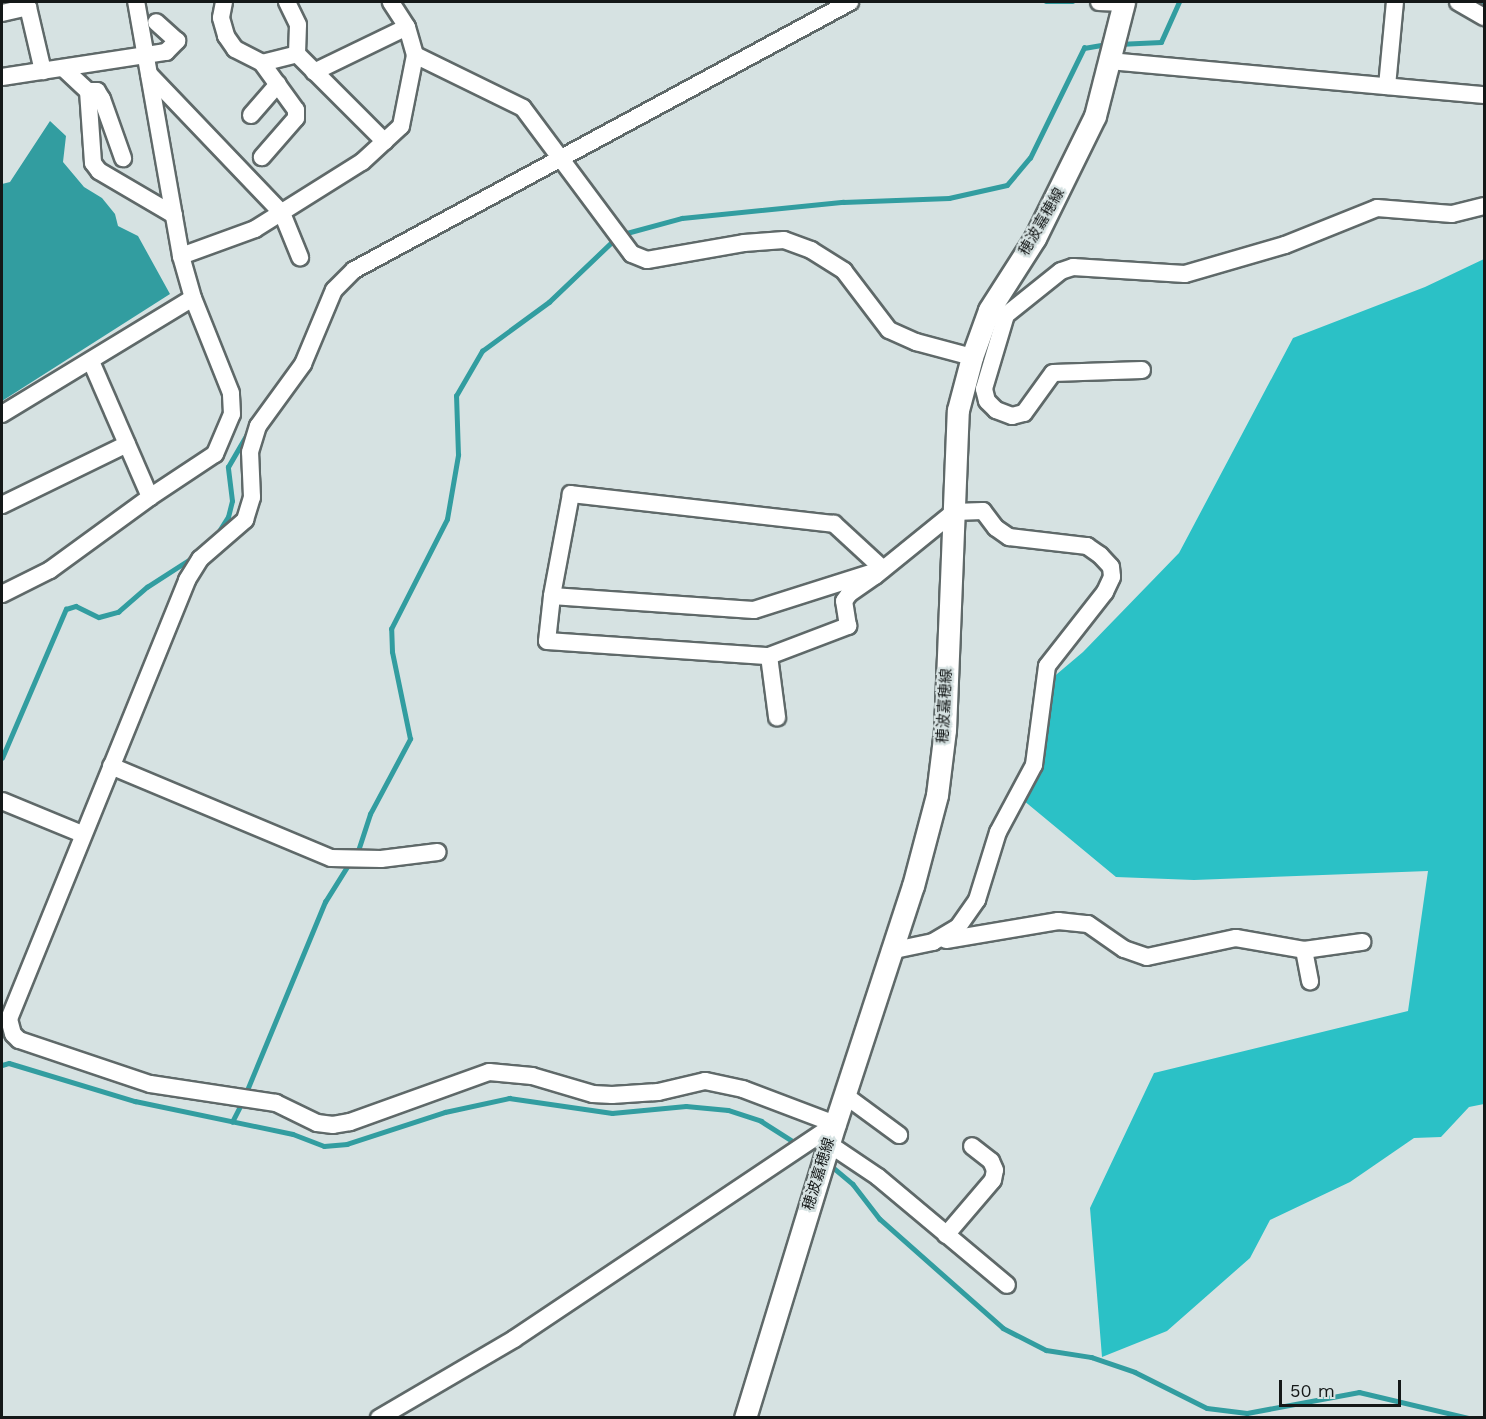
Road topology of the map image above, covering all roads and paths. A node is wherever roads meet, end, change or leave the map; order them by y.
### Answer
1 (136, 2) edge
2 (224, 2) edge
3 (287, 2) edge
4 (391, 2) edge
5 (850, 2) edge
6 (1099, 2) edge
7 (1124, 2) edge
8 (1395, 2) edge
9 (1458, 2) edge
10 (27, 4) edge
11 (2, 13) edge
12 (1485, 17) edge
13 (156, 22) dead end
14 (407, 27) junction
15 (297, 54) junction
16 (415, 55) junction
17 (145, 56) junction
18 (1108, 61) junction
19 (262, 63) junction
20 (63, 68) junction
21 (43, 71) junction
22 (314, 72) junction
23 (148, 74) junction
24 (2, 77) edge
25 (279, 84) junction
26 (1387, 87) junction
27 (88, 91) junction
28 (1485, 95) edge
29 (251, 115) dead end
30 (385, 142) junction
31 (561, 156) junction
32 (262, 157) dead end
33 (123, 158) dead end
34 (1485, 206) edge
35 (282, 213) junction
36 (174, 215) junction
37 (181, 256) junction
38 (300, 257) dead end
39 (194, 298) junction
40 (998, 313) junction
41 (972, 357) junction
42 (91, 361) junction
43 (1142, 370) dead end
44 (2, 414) edge
45 (127, 444) junction
46 (150, 497) junction
47 (2, 505) edge
48 (954, 512) junction
49 (883, 569) junction
50 (2, 594) edge
51 (552, 596) junction
52 (769, 656) junction
53 (777, 717) dead end
54 (111, 766) junction
55 (2, 801) edge
56 (82, 834) junction
57 (438, 852) dead end
58 (933, 942) junction
59 (1362, 942) dead end
60 (1304, 950) junction
61 (890, 951) junction
62 (1310, 981) dead end
63 (846, 1096) junction
64 (832, 1134) junction
65 (898, 1135) dead end
66 (972, 1146) dead end
67 (946, 1235) junction
68 (1007, 1285) dead end
69 (379, 1418) edge
70 (745, 1418) edge

1 - 17 street
2 - 19 street
3 - 15 street
4 - 14 street
5 - 31 street
6 - 7 street
7 - 18 main road, 穂波嘉穂線
8 - 26 street
9 - 12 street
10 - 11 street
10 - 21 street
13 - 17 street
14 - 16 street
14 - 22 street
15 - 19 street
15 - 22 street
16 - 30 street
16 - 31 street
17 - 20 street
17 - 23 street
18 - 26 street
18 - 40 main road, 穂波嘉穂線
19 - 25 street
20 - 21 street
20 - 27 street
21 - 24 street
22 - 30 street
23 - 35 street
23 - 36 street
25 - 29 street
25 - 32 street
26 - 28 street
27 - 33 street
27 - 36 street
30 - 35 street
31 - 41 street
31 - 54 street
34 - 40 street
35 - 37 street
35 - 38 street
36 - 37 street
37 - 39 street
39 - 42 street
39 - 46 street
40 - 41 main road, 穂波嘉穂線
40 - 43 street
41 - 48 main road, 穂波嘉穂線
42 - 44 street
42 - 45 street
45 - 46 street
45 - 47 street
46 - 50 street
48 - 49 street
48 - 58 street
48 - 61 main road, 穂波嘉穂線
49 - 51 street
49 - 51 street
49 - 52 street
51 - 52 street
52 - 53 street
54 - 56 street
54 - 57 street
55 - 56 street
56 - 64 street
58 - 60 street
58 - 61 street
59 - 60 street
60 - 62 street
61 - 63 main road, 穂波嘉穂線
63 - 64 main road, 穂波嘉穂線
63 - 65 street
64 - 67 street
64 - 69 street
64 - 70 main road, 穂波嘉穂線
66 - 67 street
67 - 68 street

